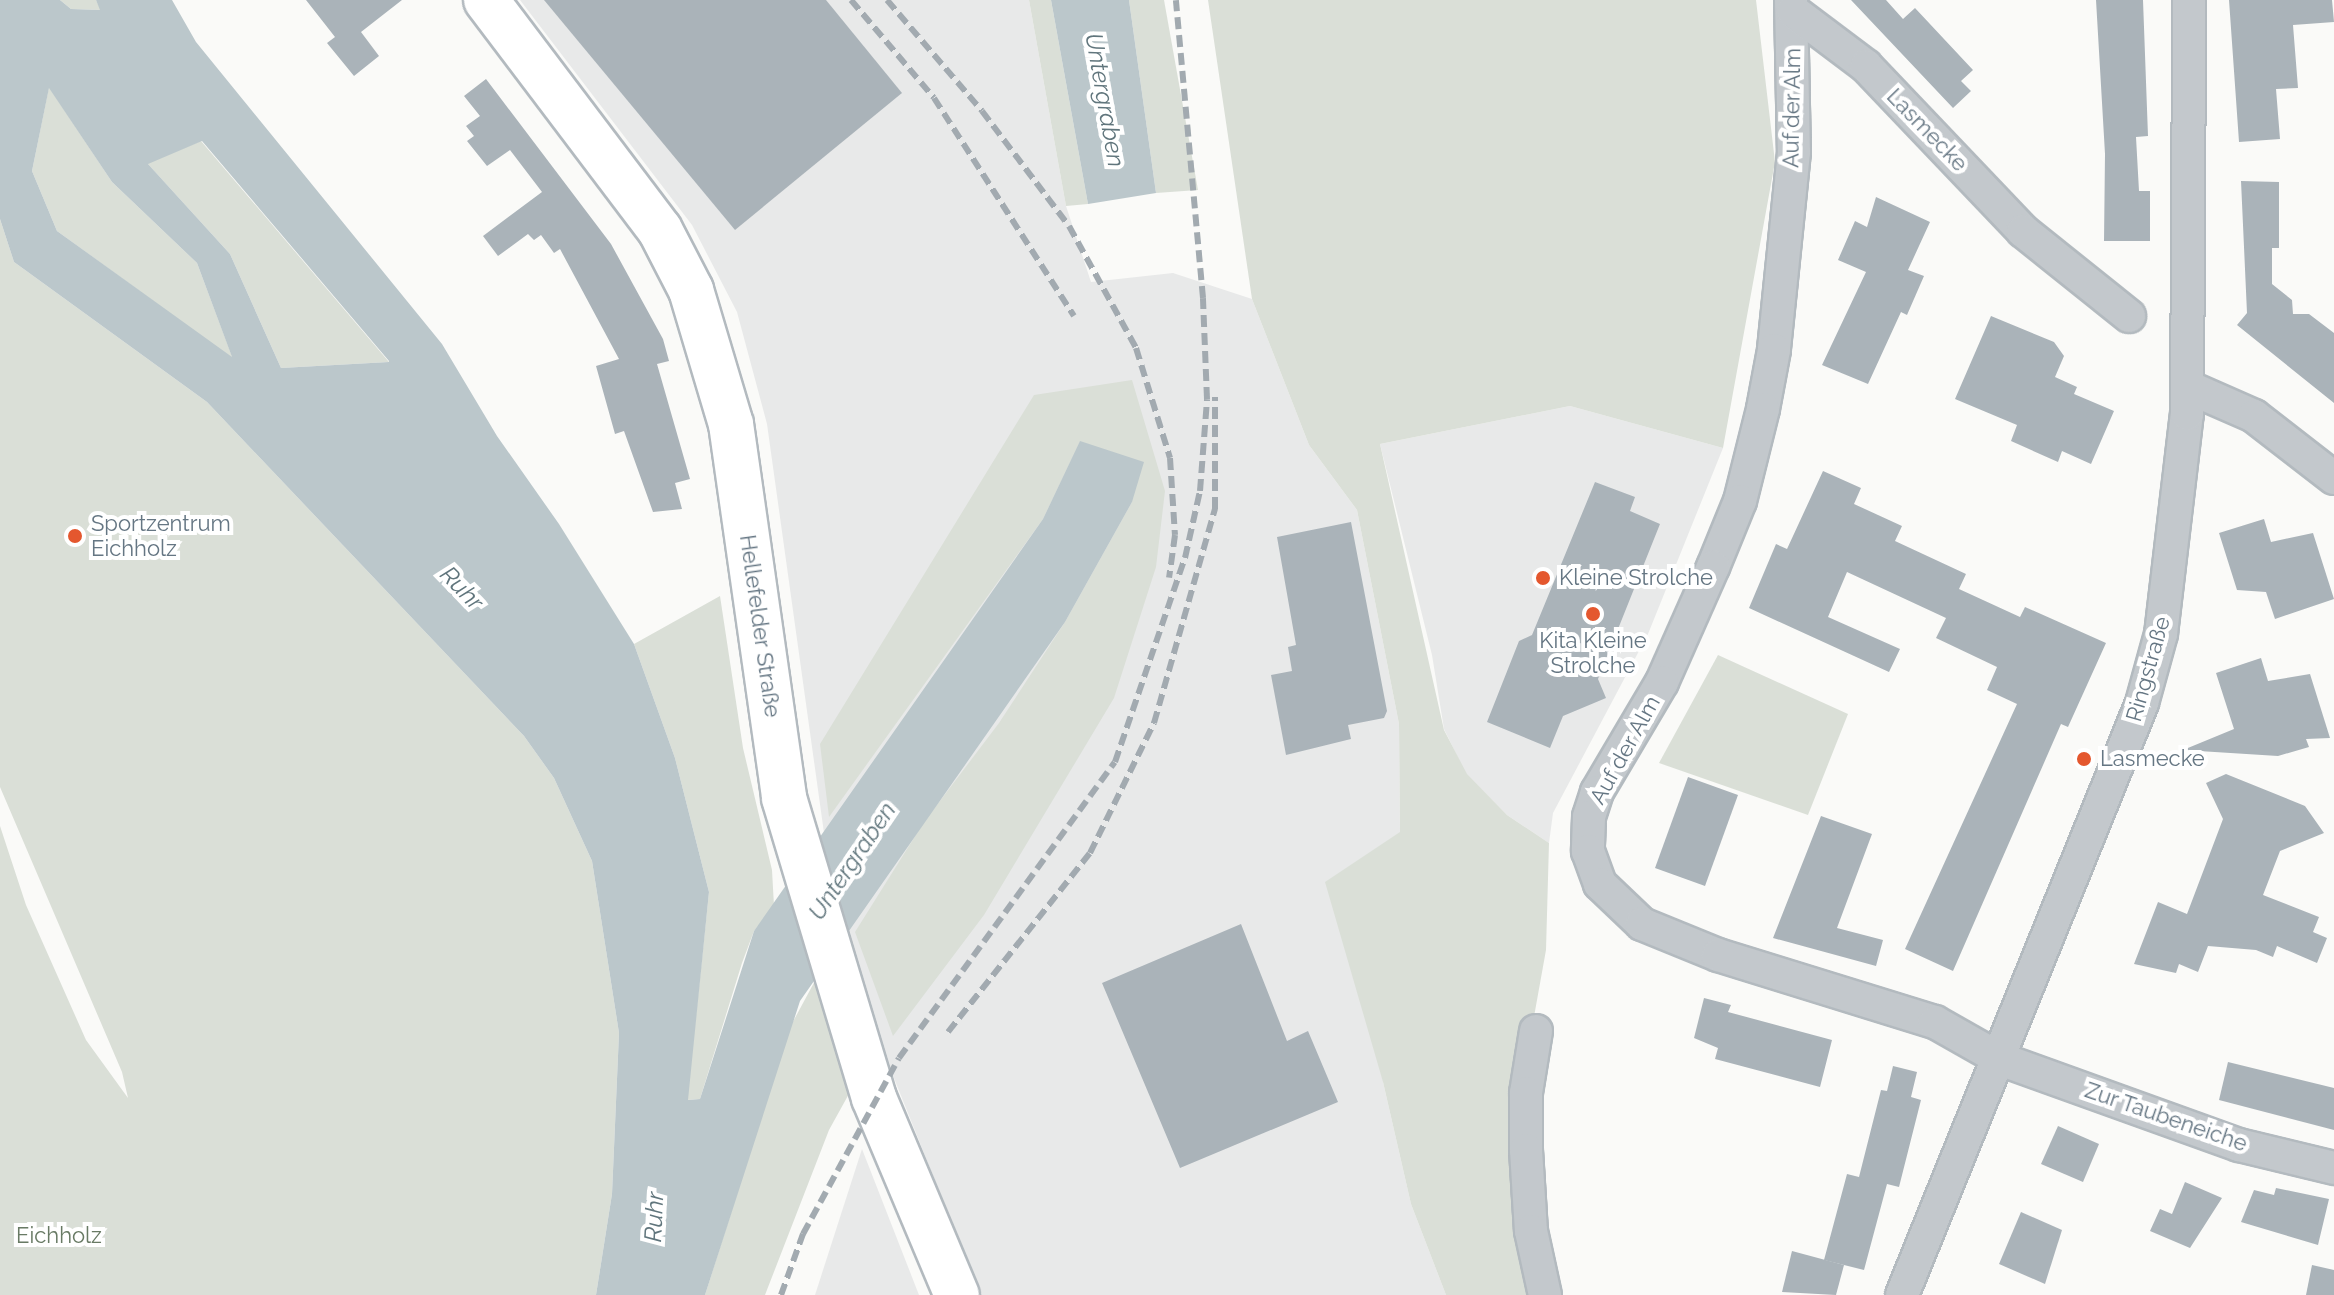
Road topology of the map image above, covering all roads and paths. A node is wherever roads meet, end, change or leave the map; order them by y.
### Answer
1 (486, 0) edge
2 (2189, 0) edge
3 (1792, 5) edge
4 (2129, 316) dead end
5 (2188, 387) junction
6 (2334, 478) edge
7 (1536, 1031) dead end
8 (2000, 1059) junction
9 (2334, 1168) edge
10 (957, 1295) edge
11 (1545, 1295) edge
12 (1902, 1295) edge

1 - 10 street, Hellefelder Straße
2 - 5 street, Ringstraße
3 - 4 street, Lasmecke
3 - 8 street, Auf der Alm
5 - 6 street
5 - 8 street, Ringstraße
7 - 11 street
8 - 9 street, Zur Taubeneiche
8 - 12 street, Ringstraße

